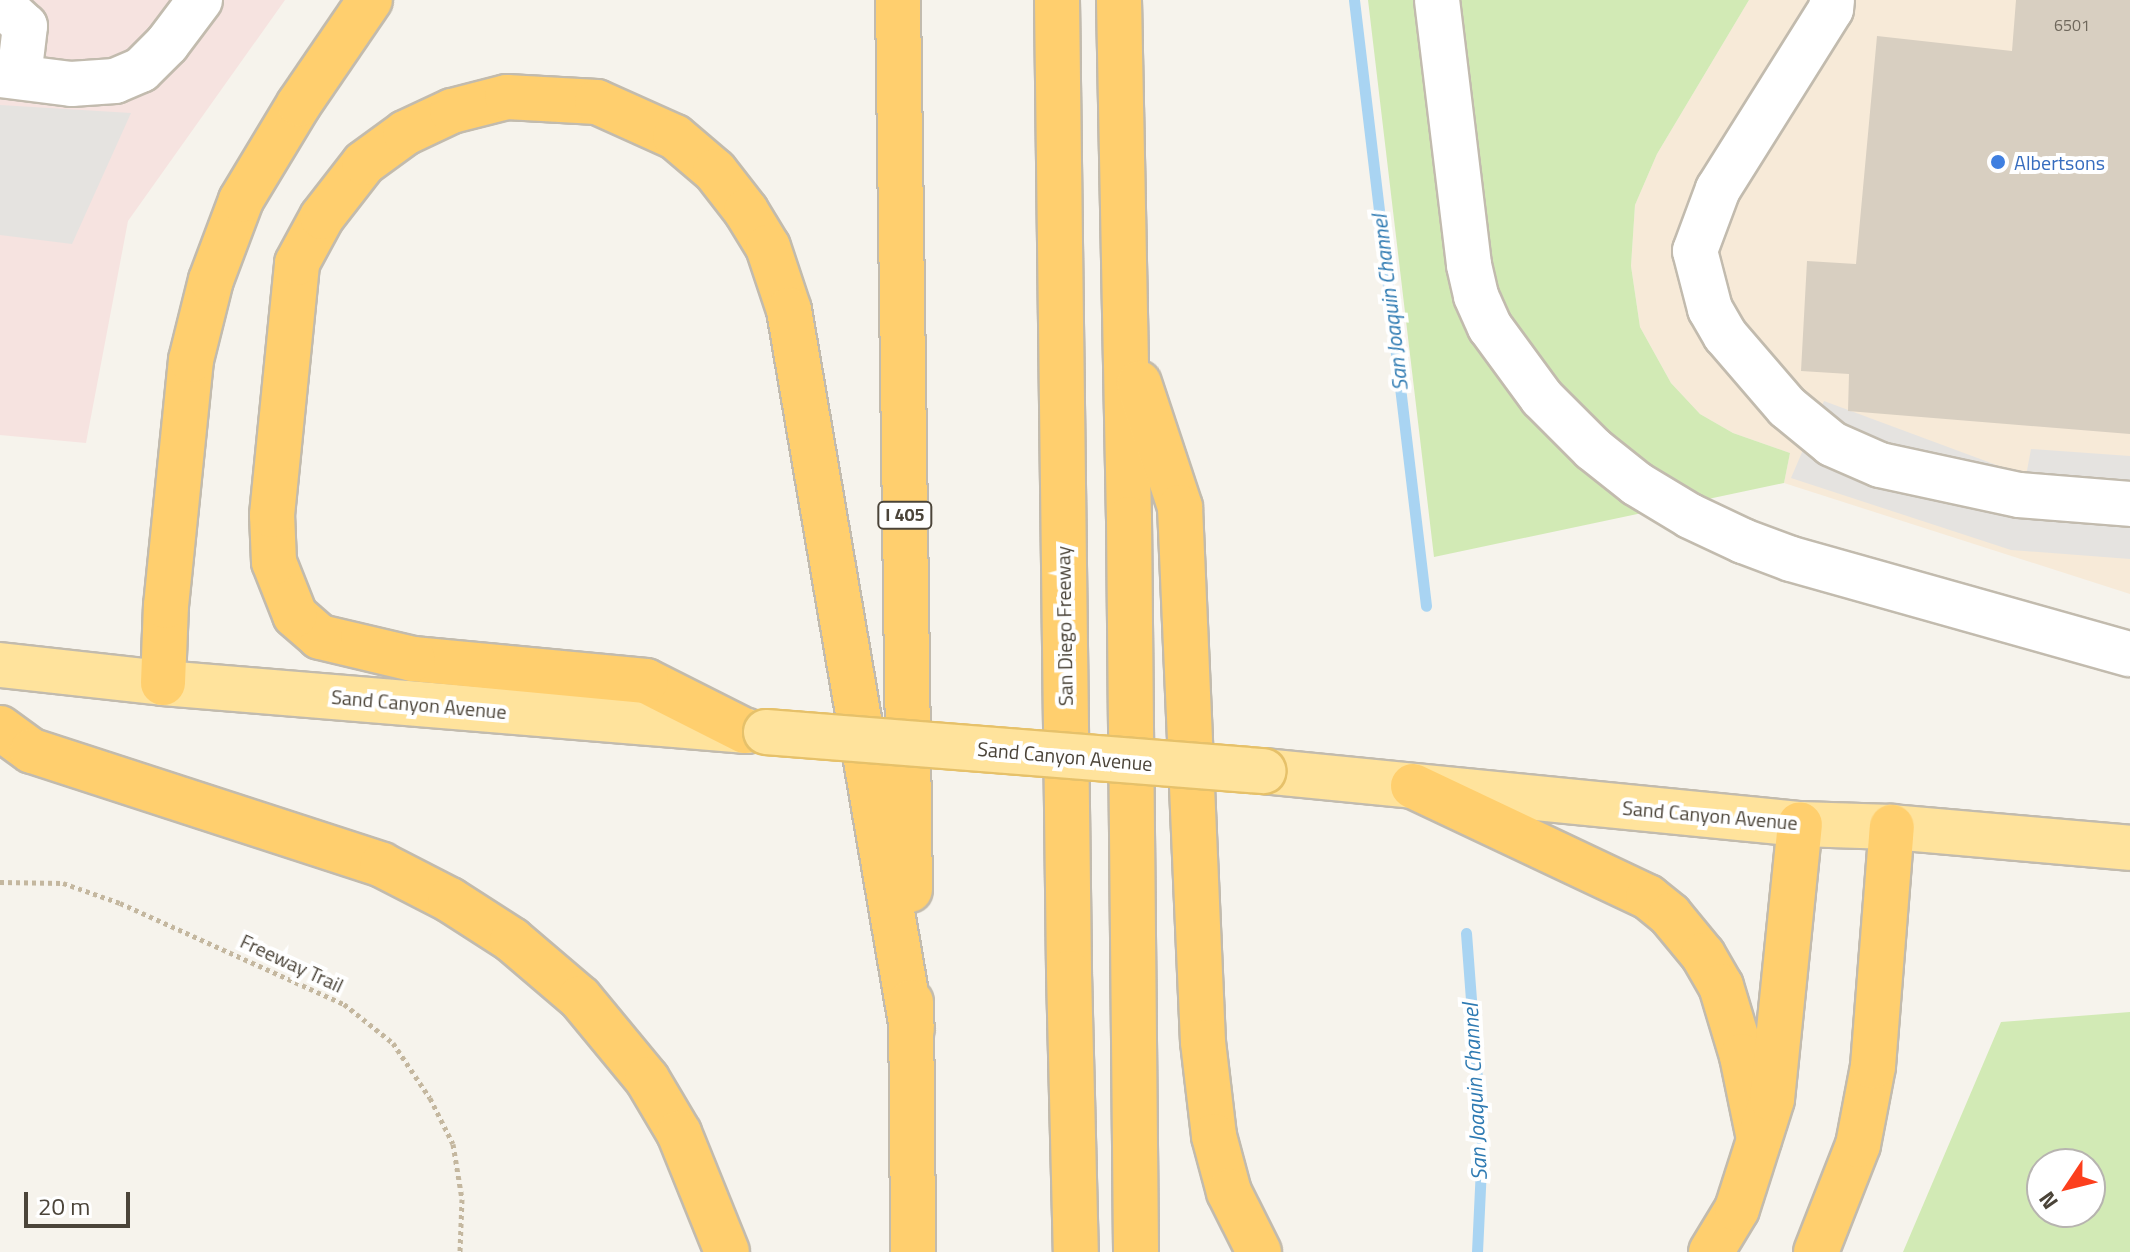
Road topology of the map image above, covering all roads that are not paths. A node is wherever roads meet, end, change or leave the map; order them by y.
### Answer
1 (200, 0) edge
2 (370, 0) edge
3 (898, 0) edge
4 (1057, 0) edge
5 (1119, 0) edge
6 (1832, 0) edge
7 (0, 3) edge
8 (1448, 5) edge
9 (10, 76) edge
10 (1124, 337) junction
11 (2130, 504) edge
12 (2130, 654) edge
13 (0, 665) edge
14 (163, 683) junction
15 (0, 728) edge
16 (756, 732) junction
17 (1413, 786) junction
18 (1800, 824) junction
19 (1892, 827) junction
20 (2130, 848) edge
21 (912, 1029) junction
22 (1759, 1139) junction
23 (727, 1252) edge
24 (913, 1252) edge
25 (1076, 1252) edge
26 (1136, 1252) edge
27 (1259, 1252) edge
28 (1711, 1252) edge
29 (1816, 1252) edge

1 - 9 street
2 - 14 highway
3 - 21 highway, I 405
4 - 25 highway, San Diego Freeway
5 - 10 highway
6 - 11 street
7 - 9 street
8 - 12 street
10 - 26 highway
10 - 27 highway
13 - 14 main road, Sand Canyon Avenue
14 - 16 main road, Sand Canyon Avenue
15 - 23 highway
16 - 17 main road, Sand Canyon Avenue, bridge
16 - 21 highway
17 - 18 main road, Sand Canyon Avenue
17 - 22 highway
18 - 19 main road, Sand Canyon Avenue
18 - 22 highway
19 - 20 main road, Sand Canyon Avenue
19 - 29 highway
21 - 24 highway, I 405
22 - 28 highway

